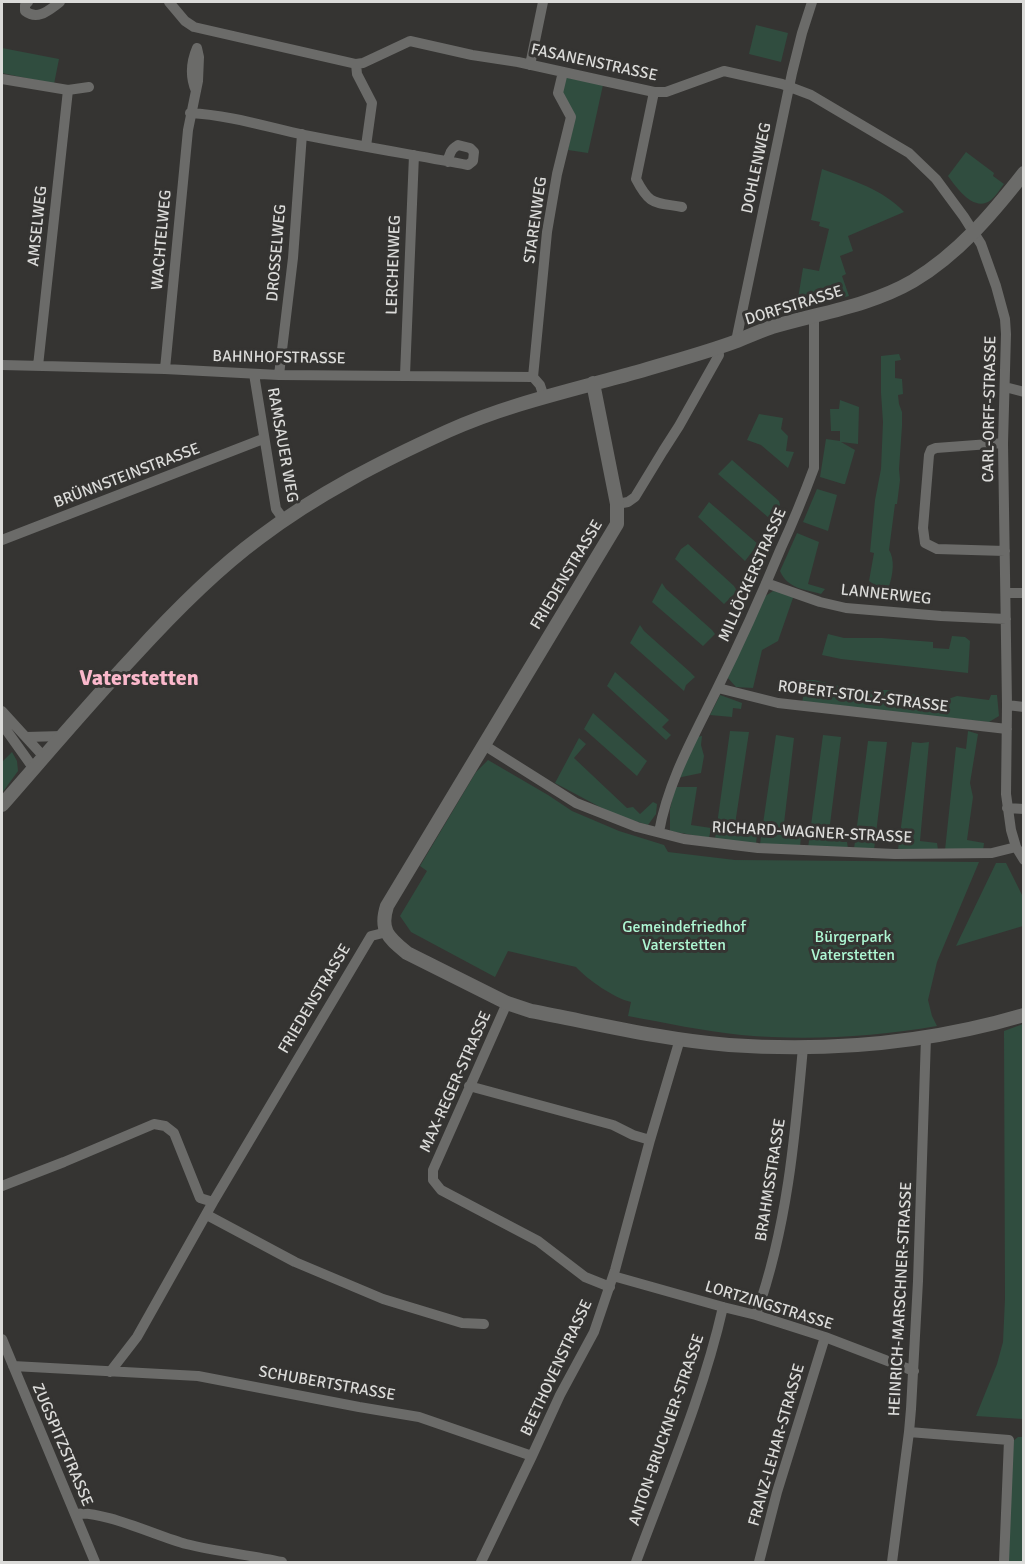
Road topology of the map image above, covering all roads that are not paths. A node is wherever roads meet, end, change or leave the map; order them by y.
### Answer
1 (28, 2) edge
2 (44, 2) edge
3 (169, 2) edge
4 (543, 2) edge
5 (812, 2) edge
6 (58, 3) edge
7 (194, 27) junction
8 (356, 64) junction
9 (530, 65) junction
10 (563, 72) junction
11 (2, 80) edge
12 (790, 86) junction
13 (89, 87) dead end
14 (68, 90) junction
15 (654, 92) junction
16 (190, 113) junction
17 (302, 134) junction
18 (366, 146) junction
19 (414, 155) junction
20 (448, 162) dead end
21 (1023, 173) edge
22 (682, 207) dead end
23 (974, 233) junction
24 (814, 316) junction
25 (736, 341) junction
26 (718, 346) junction
27 (2, 365) edge
28 (38, 366) junction
29 (165, 369) junction
30 (254, 374) junction
31 (279, 375) junction
32 (405, 375) junction
33 (533, 378) junction
34 (593, 383) junction
35 (1005, 387) junction
36 (1023, 392) edge
37 (539, 398) junction
38 (263, 439) junction
39 (1003, 443) junction
40 (617, 504) junction
41 (284, 520) junction
42 (2, 540) edge
43 (1005, 551) junction
44 (766, 583) junction
45 (1006, 593) junction
46 (1023, 593) edge
47 (1006, 619) junction
48 (718, 688) junction
49 (1007, 705) junction
50 (1023, 707) edge
51 (2, 711) edge
52 (2, 717) edge
53 (1007, 729) junction
54 (62, 736) junction
55 (26, 737) junction
56 (484, 745) junction
57 (44, 757) junction
58 (33, 769) junction
59 (2, 805) edge
60 (1007, 808) junction
61 (1023, 809) edge
62 (658, 832) junction
63 (1016, 847) junction
64 (1023, 861) edge
65 (387, 932) junction
66 (507, 1003) junction
67 (1023, 1015) edge
68 (926, 1036) junction
69 (680, 1039) junction
70 (803, 1047) junction
71 (469, 1086) junction
72 (650, 1140) junction
73 (2, 1186) edge
74 (213, 1202) junction
75 (207, 1215) junction
76 (612, 1281) junction
77 (723, 1307) junction
78 (756, 1315) junction
79 (484, 1324) dead end
80 (825, 1337) junction
81 (2, 1340) edge
82 (13, 1366) junction
83 (914, 1371) junction
84 (110, 1372) junction
85 (909, 1432) junction
86 (532, 1456) junction
87 (75, 1514) junction
88 (95, 1563) edge
89 (282, 1563) edge
90 (481, 1563) edge
91 (636, 1563) edge
92 (759, 1563) edge
93 (892, 1563) edge
94 (1004, 1563) edge

1 - 6 street
2 - 6 street
3 - 7 street
4 - 9 street
5 - 12 street, DOHLENWEG
7 - 8 street
7 - 16 street, WACHTELWEG
8 - 9 street, FASANENSTRASSE
8 - 18 street
9 - 10 street, FASANENSTRASSE
10 - 15 street, FASANENSTRASSE
10 - 33 street, STARENWEG
11 - 14 street
12 - 15 street, FASANENSTRASSE
12 - 23 street, FASANENSTRASSE
12 - 25 street, DOHLENWEG
13 - 14 street
14 - 28 street, AMSELWEG
15 - 22 street
16 - 17 street
16 - 29 street, WACHTELWEG
17 - 18 street
17 - 31 street, DROSSELWEG
18 - 19 street
19 - 20 street
19 - 32 street, LERCHENWEG
21 - 23 street, DORFSTRASSE
23 - 24 street, DORFSTRASSE
23 - 35 street, CARL-ORFF-STRASSE
24 - 25 street, DORFSTRASSE
24 - 44 street, MILLÖCKERSTRASSE
25 - 26 street, DORFSTRASSE
26 - 34 street, DORFSTRASSE
26 - 40 street, FRIEDENSTRASSE
27 - 28 street, BAHNHOFSTRASSE
28 - 29 street, BAHNHOFSTRASSE
29 - 30 street, BAHNHOFSTRASSE
30 - 31 street, BAHNHOFSTRASSE
30 - 38 street, RAMSAUER WEG
31 - 32 street, BAHNHOFSTRASSE
32 - 33 street, BAHNHOFSTRASSE
33 - 37 street
34 - 37 street, DORFSTRASSE
34 - 40 street, FRIEDENSTRASSE
35 - 36 street
35 - 39 street, CARL-ORFF-STRASSE
37 - 41 street, DORFSTRASSE
38 - 41 street, RAMSAUER WEG
38 - 42 street, BRÜNNSTEINSTRASSE
39 - 43 street, CARL-ORFF-STRASSE
39 - 43 street
40 - 56 street, FRIEDENSTRASSE
41 - 54 street, DORFSTRASSE
43 - 45 street, CARL-ORFF-STRASSE
44 - 47 street, LANNERWEG
44 - 48 street, MILLÖCKERSTRASSE
45 - 46 street
45 - 47 street, CARL-ORFF-STRASSE
47 - 49 street, CARL-ORFF-STRASSE
48 - 53 street, ROBERT-STOLZ-STRASSE
48 - 62 street, MILLÖCKERSTRASSE
49 - 50 street
49 - 53 street, CARL-ORFF-STRASSE
51 - 55 street
52 - 58 street
53 - 60 street, CARL-ORFF-STRASSE
54 - 55 street
54 - 57 street, DORFSTRASSE
55 - 57 street
56 - 62 street, RICHARD-WAGNER-STRASSE
56 - 65 street, FRIEDENSTRASSE
57 - 58 street, DORFSTRASSE
58 - 59 street, DORFSTRASSE
60 - 61 street
60 - 63 street, CARL-ORFF-STRASSE
62 - 63 street, RICHARD-WAGNER-STRASSE
63 - 64 street, CARL-ORFF-STRASSE
65 - 66 street
65 - 74 street, FRIEDENSTRASSE
66 - 69 street
66 - 71 street, MAX-REGER-STRASSE
67 - 68 street
68 - 70 street
68 - 83 street, HEINRICH-MARSCHNER-STRASSE
69 - 70 street
69 - 72 street, BEETHOVENSTRASSE
70 - 78 street, BRAHMSSTRASSE
71 - 72 street
71 - 76 street, MAX-REGER-STRASSE
72 - 76 street, BEETHOVENSTRASSE
73 - 74 street
74 - 75 street, FRIEDENSTRASSE
75 - 79 street
75 - 84 street, FRIEDENSTRASSE
76 - 77 street, LORTZINGSTRASSE
76 - 86 street, BEETHOVENSTRASSE
77 - 78 street, LORTZINGSTRASSE
77 - 91 street, ANTON-BRUCKNER-STRASSE
78 - 80 street, LORTZINGSTRASSE
80 - 83 street, LORTZINGSTRASSE
80 - 92 street, FRANZ-LEHAR-STRASSE
81 - 82 street, ZUGSPITZSTRASSE
82 - 84 street
82 - 87 street, ZUGSPITZSTRASSE
83 - 85 street, HEINRICH-MARSCHNER-STRASSE
84 - 86 street, SCHUBERTSTRASSE
85 - 93 street, HEINRICH-MARSCHNER-STRASSE
85 - 94 street
86 - 90 street, BEETHOVENSTRASSE
87 - 88 street, ZUGSPITZSTRASSE
87 - 89 street

